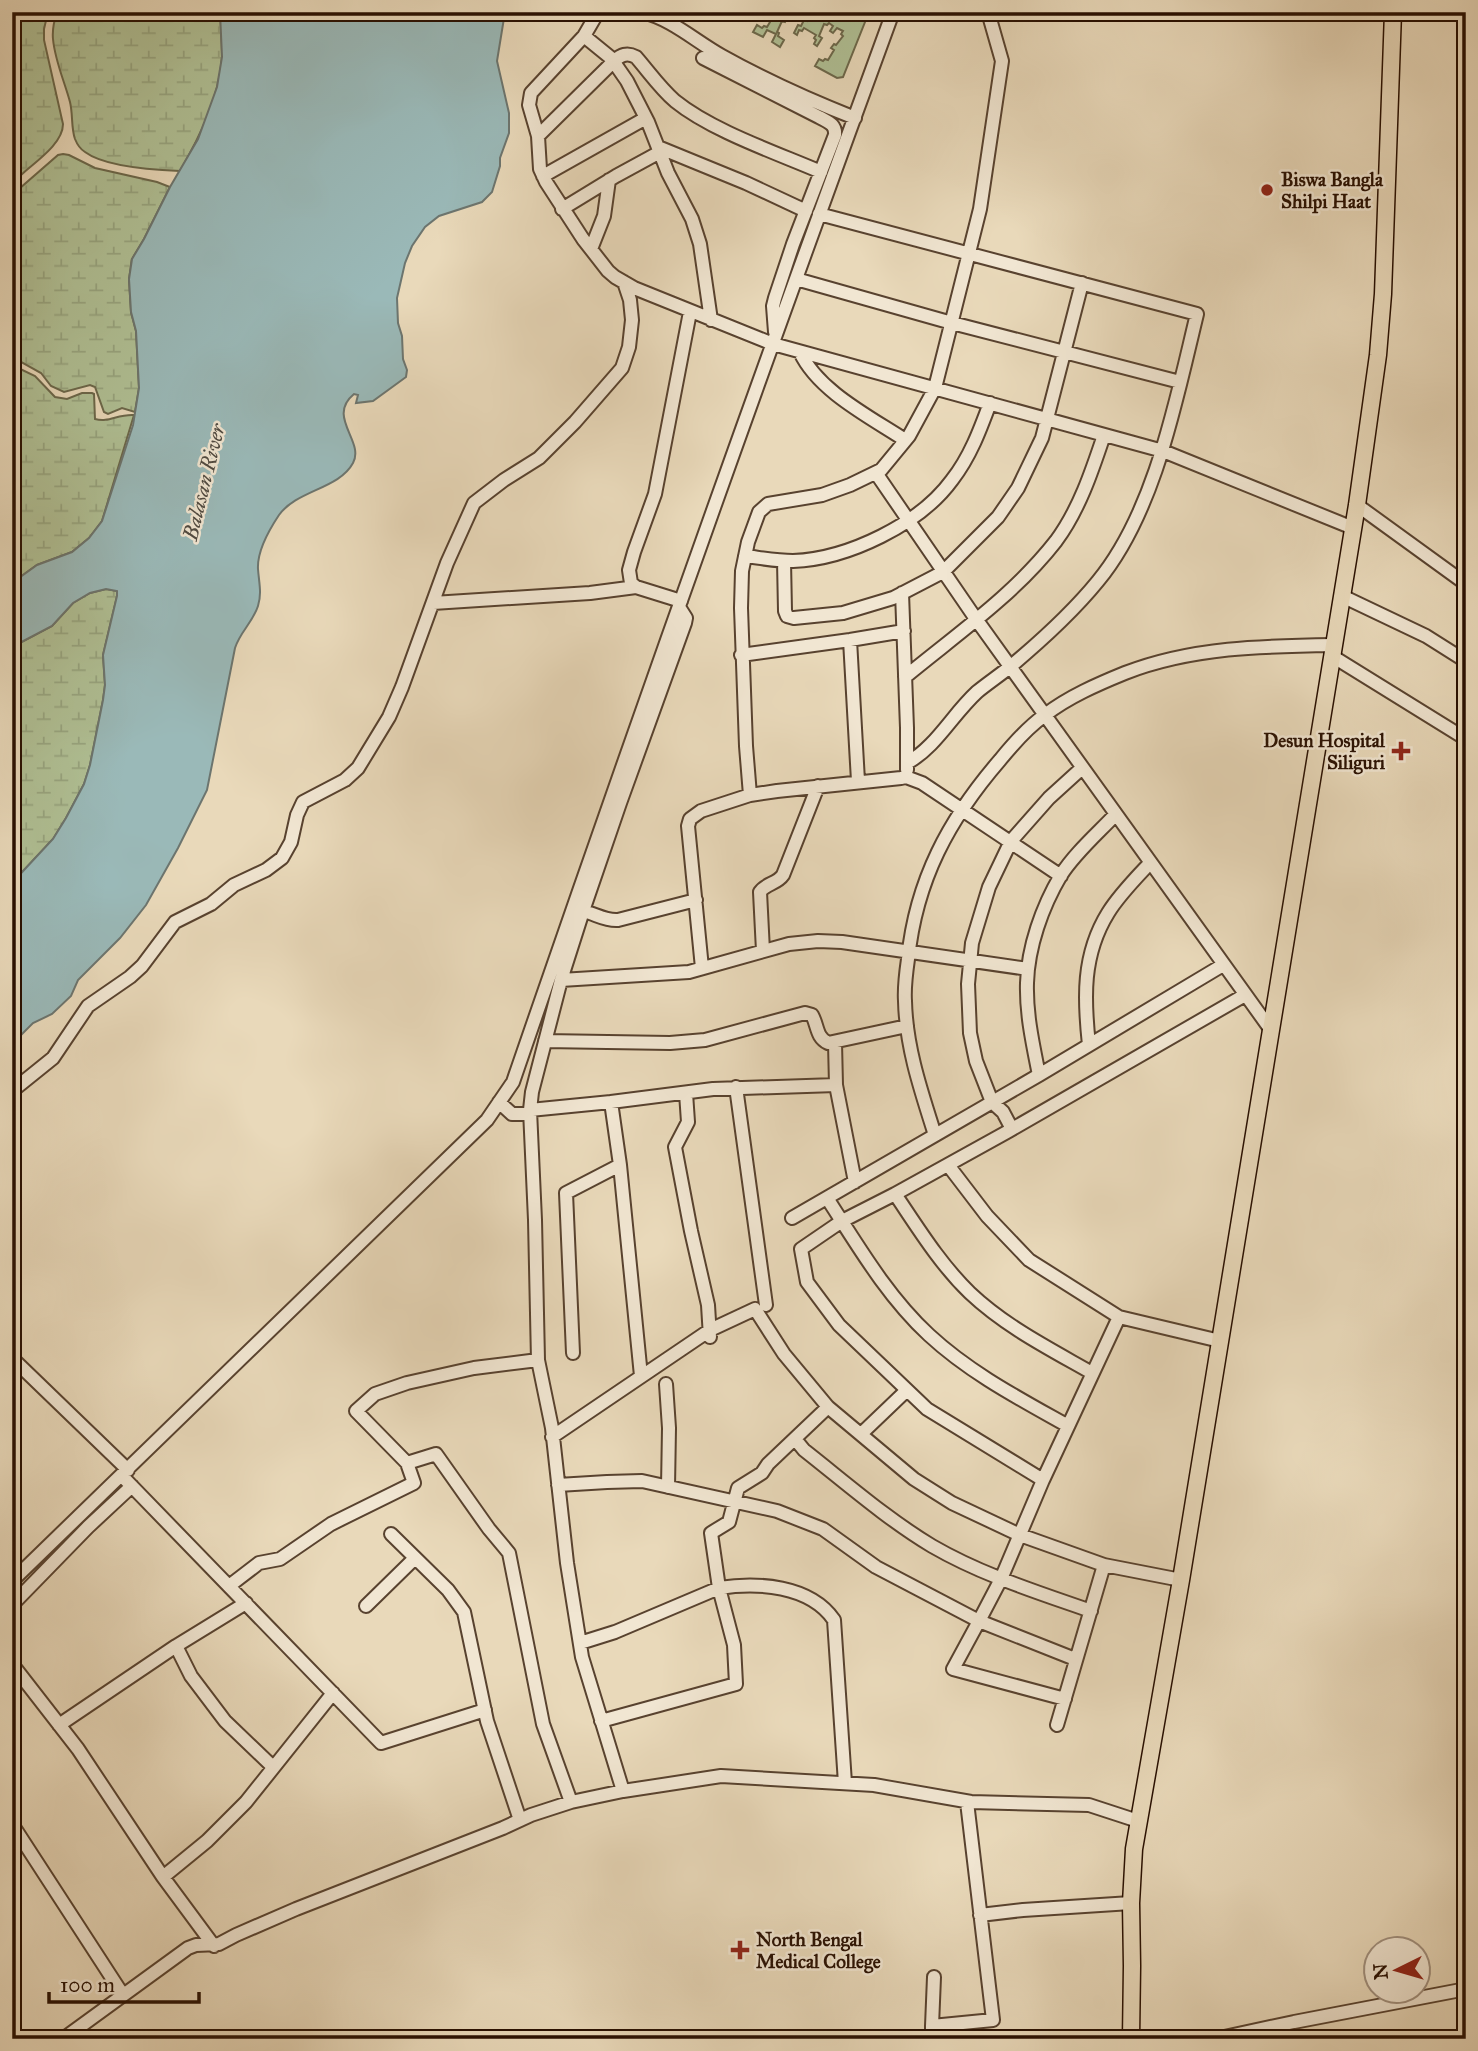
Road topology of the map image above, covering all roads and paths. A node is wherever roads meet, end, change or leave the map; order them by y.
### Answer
1 (598, 12) edge
2 (642, 12) edge
3 (894, 12) edge
4 (988, 12) edge
5 (1393, 12) edge
6 (584, 36) junction
7 (703, 58) dead end
8 (614, 61) junction
9 (646, 118) junction
10 (855, 118) junction
11 (538, 136) junction
12 (659, 149) junction
13 (821, 172) junction
14 (543, 176) junction
15 (609, 180) junction
16 (562, 209) junction
17 (813, 212) junction
18 (591, 249) junction
19 (970, 254) junction
20 (796, 279) junction
21 (624, 282) junction
22 (1082, 283) junction
23 (690, 312) junction
24 (711, 320) junction
25 (952, 323) junction
26 (774, 340) junction
27 (800, 352) junction
28 (1064, 352) junction
29 (1180, 382) junction
30 (935, 388) junction
31 (990, 403) junction
32 (1047, 419) junction
33 (1104, 435) junction
34 (905, 440) junction
35 (1163, 451) junction
36 (876, 473) junction
37 (1357, 505) junction
38 (909, 521) junction
39 (1353, 528) junction
40 (745, 556) junction
41 (784, 561) junction
42 (943, 572) junction
43 (1466, 584) edge
44 (636, 587) junction
45 (902, 593) junction
46 (1342, 596) junction
47 (433, 603) junction
48 (680, 604) junction
49 (976, 620) junction
50 (904, 631) junction
51 (850, 640) junction
52 (1333, 651) junction
53 (741, 655) junction
54 (1464, 660) edge
55 (1010, 667) junction
56 (905, 677) junction
57 (1044, 715) junction
58 (1466, 739) edge
59 (907, 764) junction
60 (1082, 768) junction
61 (906, 777) junction
62 (858, 781) junction
63 (818, 786) junction
64 (750, 796) junction
65 (962, 809) junction
66 (1115, 815) junction
67 (1011, 841) junction
68 (1150, 863) junction
69 (1061, 876) junction
70 (696, 900) junction
71 (583, 911) junction
72 (764, 951) junction
73 (908, 951) junction
74 (969, 962) junction
75 (1223, 965) junction
76 (702, 968) junction
77 (1028, 969) junction
78 (561, 980) junction
79 (1245, 995) junction
80 (907, 1026) junction
81 (1271, 1030) junction
82 (545, 1041) junction
83 (835, 1043) junction
84 (1089, 1045) junction
85 (1039, 1075) junction
86 (836, 1084) junction
87 (736, 1087) junction
88 (12, 1091) edge
89 (686, 1093) junction
90 (499, 1102) junction
91 (611, 1102) junction
92 (992, 1102) junction
93 (530, 1112) junction
94 (1012, 1129) junction
95 (935, 1135) junction
96 (620, 1165) junction
97 (948, 1165) junction
98 (855, 1182) junction
99 (895, 1194) junction
100 (827, 1198) junction
101 (792, 1218) dead end
102 (842, 1221) junction
103 (766, 1305) dead end
104 (1119, 1317) junction
105 (710, 1333) junction
106 (1220, 1341) junction
107 (573, 1353) dead end
108 (12, 1358) edge
109 (538, 1360) junction
110 (1092, 1373) junction
111 (641, 1376) junction
112 (666, 1384) dead end
113 (907, 1390) junction
114 (828, 1407) junction
115 (1068, 1426) junction
116 (861, 1434) junction
117 (552, 1437) junction
118 (795, 1439) junction
119 (407, 1463) junction
120 (125, 1473) junction
121 (1043, 1480) junction
122 (132, 1486) junction
123 (558, 1486) junction
124 (668, 1487) junction
125 (734, 1502) junction
126 (391, 1534) dead end
127 (1020, 1535) junction
128 (415, 1558) junction
129 (1104, 1565) junction
130 (1001, 1579) junction
131 (1181, 1580) junction
132 (12, 1581) edge
133 (229, 1586) junction
134 (719, 1588) junction
135 (246, 1603) junction
136 (12, 1605) edge
137 (366, 1606) dead end
138 (1091, 1611) junction
139 (979, 1620) junction
140 (580, 1643) junction
141 (176, 1646) junction
142 (1076, 1659) junction
143 (12, 1664) edge
144 (333, 1693) junction
145 (1065, 1699) junction
146 (485, 1710) junction
147 (600, 1721) junction
148 (1057, 1724) dead end
149 (59, 1725) junction
150 (273, 1767) junction
151 (845, 1783) junction
152 (623, 1791) junction
153 (571, 1802) junction
154 (967, 1802) junction
155 (520, 1820) junction
156 (1138, 1821) junction
157 (12, 1824) edge
158 (163, 1877) junction
159 (1130, 1903) junction
160 (980, 1915) junction
161 (214, 1946) junction
162 (934, 1977) dead end
163 (1466, 1989) edge
164 (123, 1995) junction
165 (932, 2032) edge
166 (63, 2039) edge
167 (1131, 2039) edge
168 (1215, 2039) edge

1 - 6 street
2 - 10 street
3 - 10 street
4 - 19 street
5 - 37 main road
6 - 8 street
6 - 11 street
7 - 13 street
8 - 9 street
8 - 11 street
8 - 13 street
9 - 12 street
9 - 14 street
10 - 17 street
11 - 14 street
12 - 15 street
12 - 17 street
12 - 24 street
13 - 17 street
14 - 16 street
15 - 16 street
15 - 18 street
16 - 18 street
17 - 19 street
17 - 20 street
17 - 26 street
18 - 21 street
19 - 22 street
19 - 25 street
20 - 25 street
20 - 26 street
21 - 23 street
21 - 47 street
22 - 28 street
22 - 29 street
23 - 24 street
23 - 44 street
24 - 26 street
25 - 28 street
25 - 30 street
26 - 27 street
26 - 48 street
27 - 30 street
27 - 34 street
28 - 29 street
28 - 32 street
29 - 35 street
30 - 31 street
30 - 34 street
31 - 32 street
31 - 38 street
32 - 33 street
32 - 42 street
33 - 35 street
33 - 49 street
34 - 36 street
35 - 39 street
35 - 55 street
36 - 38 street
36 - 40 street
37 - 39 main road
37 - 43 street
38 - 41 street
38 - 42 street
39 - 46 main road
40 - 41 street
40 - 53 street
41 - 45 street
42 - 45 street
42 - 49 street
44 - 47 street
44 - 48 street
45 - 50 street
46 - 52 main road
46 - 54 street
47 - 88 street
48 - 71 street
48 - 90 street
49 - 55 street
49 - 56 street
50 - 51 street
50 - 56 street
51 - 53 street
51 - 62 street
52 - 57 street
52 - 58 street
52 - 81 main road
53 - 64 street
55 - 57 street
55 - 59 street
56 - 59 street
57 - 60 street
57 - 65 street
59 - 61 street
60 - 66 street
60 - 67 street
61 - 62 street
61 - 65 street
62 - 63 street
63 - 64 street
63 - 72 street
64 - 70 street
65 - 67 street
65 - 73 street
66 - 68 street
66 - 69 street
67 - 69 street
67 - 74 street
68 - 75 street
68 - 84 street
69 - 77 street
70 - 71 street
70 - 76 street
71 - 78 street
72 - 73 street
72 - 76 street
73 - 74 street
73 - 80 street
74 - 77 street
74 - 92 street
75 - 79 street
75 - 84 street
76 - 78 street
77 - 85 street
78 - 82 street
79 - 81 street
79 - 94 street
80 - 83 street
80 - 95 street
81 - 106 main road
82 - 83 street
82 - 93 street
83 - 86 street
84 - 85 street
85 - 92 street
86 - 87 street
86 - 98 street
87 - 89 street
87 - 103 street
89 - 91 street
89 - 105 street
90 - 93 street
90 - 120 street
91 - 93 street
91 - 96 street
92 - 94 street
92 - 95 street
93 - 109 street
94 - 97 street
95 - 98 street
96 - 107 street
96 - 111 street
97 - 99 street
97 - 104 street
98 - 100 street
99 - 102 street
99 - 110 street
100 - 101 street
100 - 102 street
102 - 113 street
102 - 115 street
104 - 106 street
104 - 110 street
105 - 111 street
105 - 114 street
106 - 131 main road
108 - 120 street
109 - 117 street
109 - 119 street
110 - 115 street
111 - 117 street
112 - 124 street
113 - 116 street
113 - 121 street
114 - 116 street
114 - 118 street
115 - 121 street
116 - 127 street
117 - 123 street
118 - 125 street
118 - 130 street
119 - 133 street
119 - 153 street
120 - 122 street
120 - 132 street
121 - 127 street
122 - 133 street
122 - 136 street
123 - 124 street
123 - 140 street
124 - 125 street
125 - 134 street
125 - 139 street
126 - 128 street
127 - 129 street
127 - 130 street
128 - 137 street
128 - 146 street
129 - 131 street
129 - 138 street
130 - 138 street
130 - 139 street
131 - 156 main road
133 - 135 street
134 - 140 street
134 - 147 street
134 - 151 street
135 - 141 street
135 - 144 street
138 - 142 street
139 - 142 street
139 - 145 street
140 - 147 street
141 - 149 street
141 - 150 street
142 - 145 street
143 - 149 street
144 - 146 street
144 - 150 street
145 - 148 street
146 - 155 street
147 - 152 street
149 - 158 street
150 - 158 street
151 - 152 street
151 - 154 street
152 - 153 street
153 - 155 street
154 - 156 street
154 - 160 street
155 - 161 street
156 - 159 main road
157 - 164 street
158 - 161 street
159 - 160 street
159 - 167 main road
160 - 165 street
161 - 164 street
162 - 165 street
163 - 168 street
164 - 166 street

